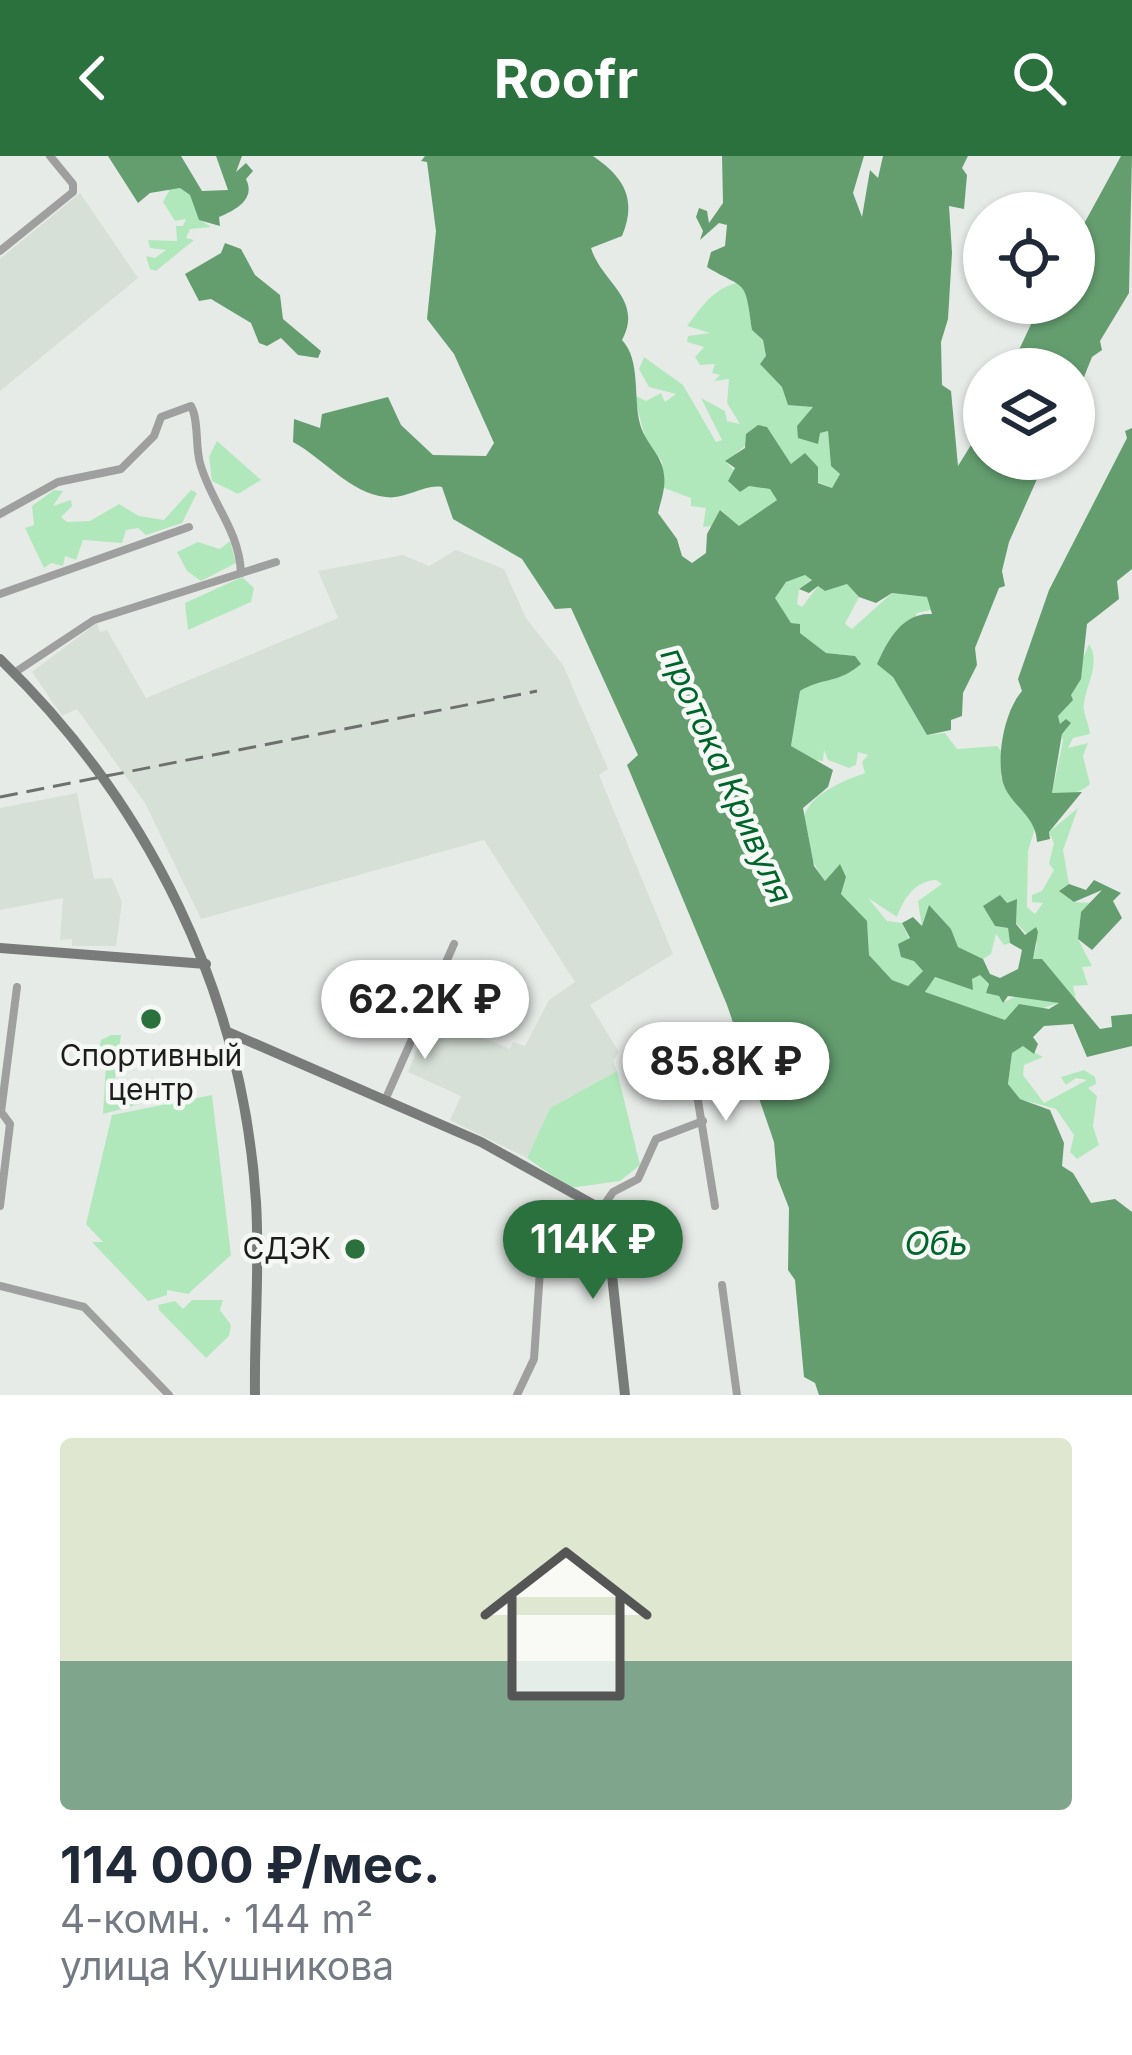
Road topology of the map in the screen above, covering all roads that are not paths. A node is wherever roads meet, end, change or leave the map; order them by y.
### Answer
1 (50, 156) edge
2 (0, 251) edge
3 (0, 514) edge
4 (189, 527) dead end
5 (276, 562) dead end
6 (241, 573) junction
7 (0, 594) edge
8 (0, 659) edge
9 (14, 673) junction
10 (454, 944) dead end
11 (0, 948) edge
12 (206, 964) junction
13 (17, 987) dead end
14 (228, 1031) junction
15 (678, 1047) dead end
16 (386, 1098) junction
17 (703, 1121) junction
18 (0, 1206) edge
19 (715, 1206) dead end
20 (602, 1208) junction
21 (541, 1256) dead end
22 (722, 1285) dead end
23 (0, 1286) edge
24 (169, 1395) edge
25 (253, 1395) edge
26 (518, 1395) edge
27 (625, 1395) edge
28 (737, 1395) edge

1 - 2 street
3 - 6 street
4 - 7 street
5 - 6 street
6 - 9 street
8 - 9 street
9 - 12 street
10 - 16 street
11 - 12 street
12 - 14 street
13 - 18 street
14 - 16 street
14 - 25 street
15 - 17 street
16 - 20 street
17 - 19 street
17 - 20 street
20 - 27 street
21 - 26 street
22 - 28 street
23 - 24 street

